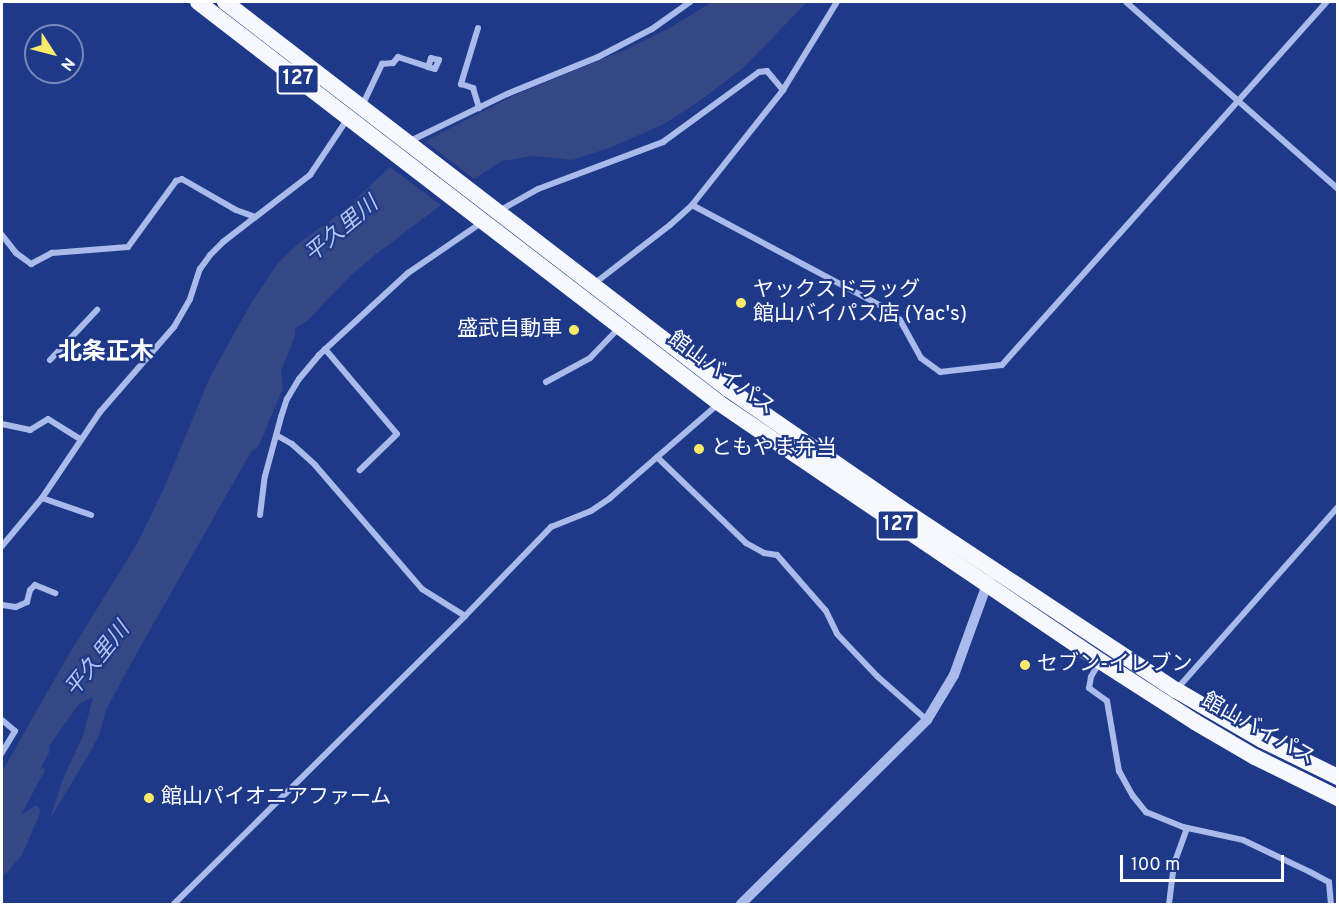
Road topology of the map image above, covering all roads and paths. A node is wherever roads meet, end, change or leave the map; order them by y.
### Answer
1 (198, 2) edge
2 (225, 2) edge
3 (690, 2) edge
4 (837, 2) edge
5 (1126, 2) edge
6 (1327, 2) edge
7 (478, 28) dead end
8 (428, 67) dead end
9 (783, 90) junction
10 (1239, 100) junction
11 (362, 106) junction
12 (479, 108) junction
13 (348, 118) junction
14 (403, 150) junction
15 (1338, 189) edge
16 (692, 205) junction
17 (496, 211) junction
18 (255, 217) junction
19 (481, 221) junction
20 (2, 235) edge
21 (592, 285) junction
22 (97, 309) dead end
23 (619, 328) junction
24 (325, 349) junction
25 (50, 360) dead end
26 (546, 382) dead end
27 (719, 403) junction
28 (2, 424) edge
29 (278, 436) junction
30 (80, 439) junction
31 (657, 457) junction
32 (360, 470) dead end
33 (42, 498) junction
34 (1338, 507) edge
35 (91, 515) dead end
36 (260, 515) dead end
37 (2, 546) edge
38 (991, 577) junction
39 (55, 593) dead end
40 (2, 605) edge
41 (465, 616) junction
42 (1100, 661) junction
43 (1176, 690) junction
44 (2, 720) edge
45 (927, 720) junction
46 (2, 753) edge
47 (1338, 777) edge
48 (1334, 798) edge
49 (1186, 828) junction
50 (174, 904) edge
51 (741, 904) edge
52 (1168, 904) edge
53 (1331, 904) edge

1 - 13 highway, 館山バイパス / 127
2 - 11 highway, 館山バイパス / 127
3 - 12 street
4 - 9 street
5 - 10 street
6 - 10 street
7 - 12 street
8 - 11 street
9 - 16 street
9 - 17 street
10 - 15 street
10 - 16 street
11 - 14 highway, 館山バイパス / 127
12 - 14 street
13 - 14 highway, 館山バイパス / 127
13 - 18 street
14 - 17 highway, 館山バイパス / 127
14 - 19 highway, 館山バイパス / 127
16 - 21 street
17 - 19 street
17 - 21 highway, 館山バイパス / 127
18 - 20 street
18 - 30 street
19 - 23 highway, 館山バイパス / 127
19 - 24 street
21 - 38 highway, 館山バイパス / 127
22 - 25 street
23 - 26 street
23 - 27 highway, 館山バイパス / 127
24 - 29 street
24 - 32 street
27 - 31 street
27 - 38 highway, 館山バイパス / 127
28 - 30 street
29 - 36 street
29 - 41 street
30 - 33 street
31 - 41 street
31 - 45 street
33 - 35 street
33 - 37 street
34 - 43 street
38 - 42 highway, 館山バイパス / 127
38 - 43 highway, 館山バイパス / 127
38 - 45 street
39 - 40 street
41 - 50 street
42 - 48 highway, 館山バイパス / 127
42 - 49 street
43 - 47 highway, 館山バイパス / 127
44 - 46 street
45 - 51 street
49 - 52 street
49 - 53 street

